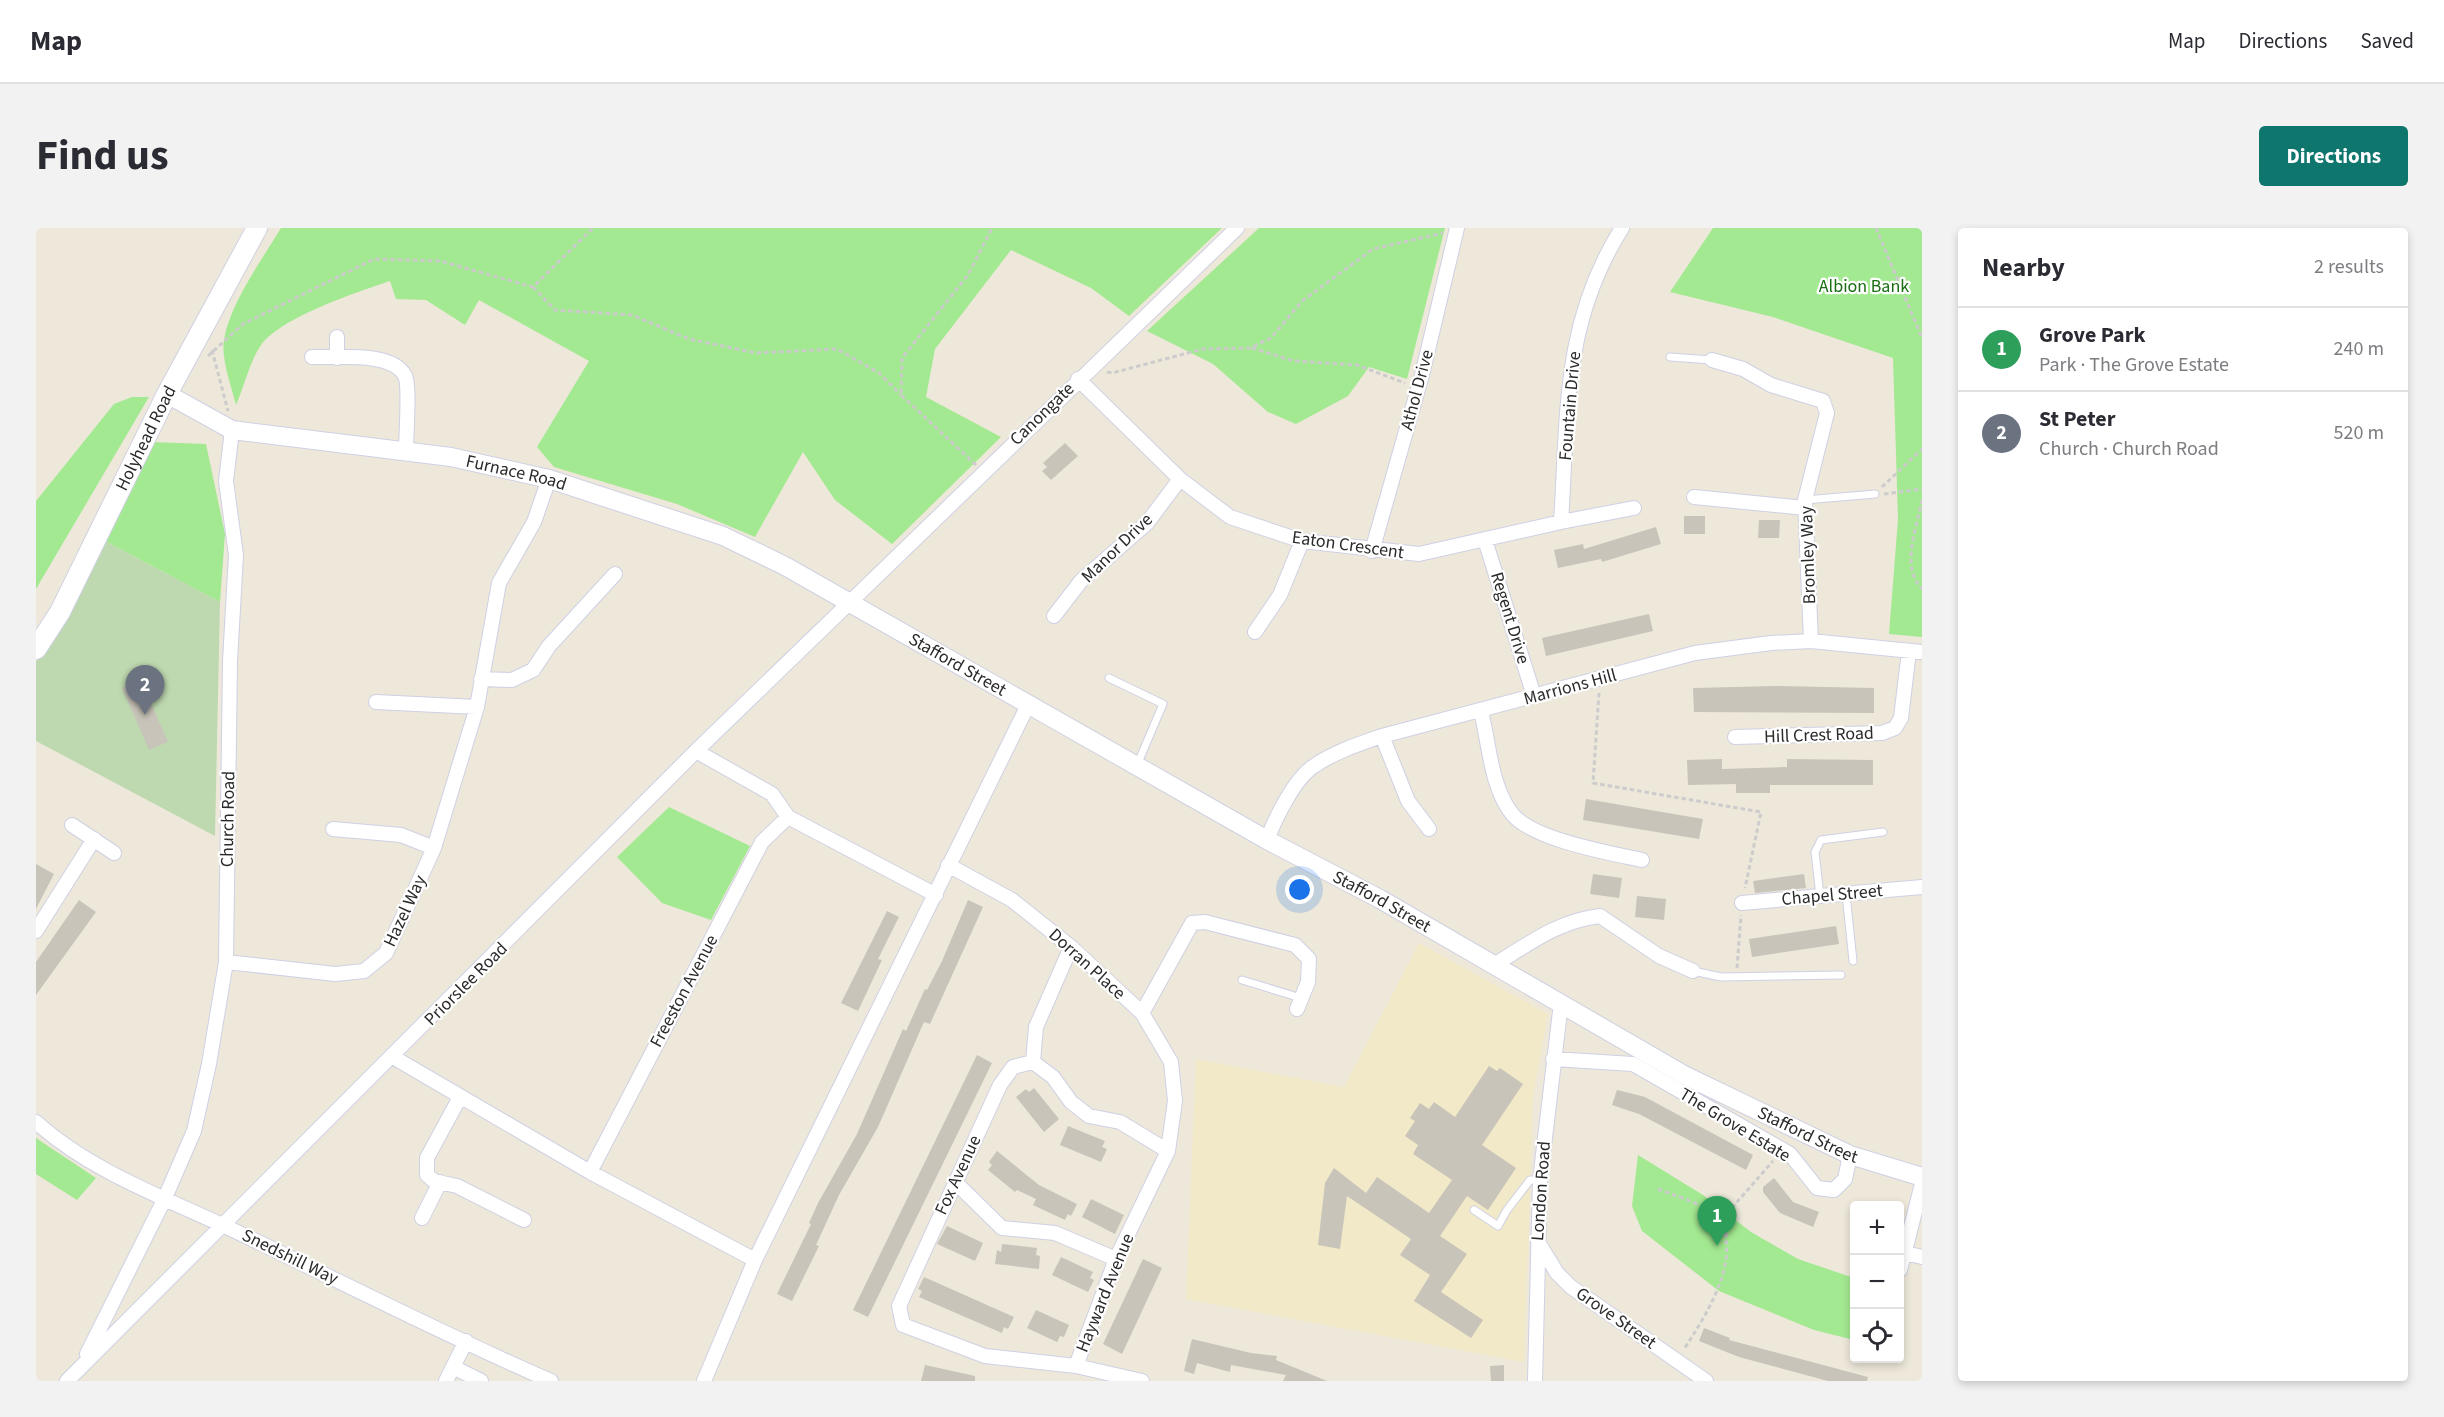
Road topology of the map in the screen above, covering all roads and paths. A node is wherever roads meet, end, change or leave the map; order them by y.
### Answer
1 (257, 228) edge
2 (593, 228) edge
3 (992, 228) edge
4 (1237, 228) edge
5 (1456, 228) edge
6 (1622, 228) edge
7 (1875, 228) edge
8 (533, 287) junction
9 (337, 337) dead end
10 (1922, 339) edge
11 (212, 346) dead end
12 (1250, 348) junction
13 (213, 352) junction
14 (312, 357) dead end
15 (1670, 357) dead end
16 (337, 358) junction
17 (205, 359) dead end
18 (1712, 360) joint
19 (1089, 369) junction
20 (1078, 379) junction
21 (1418, 387) junction
22 (167, 394) junction
23 (901, 395) junction
24 (232, 430) junction
25 (1922, 449) edge
26 (406, 451) junction
27 (984, 472) junction
28 (549, 479) junction
29 (1180, 479) junction
30 (1922, 489) edge
31 (1875, 495) junction
32 (1694, 497) dead end
33 (1922, 500) edge
34 (1805, 504) junction
35 (1634, 508) dead end
36 (1561, 522) junction
37 (1485, 540) junction
38 (1302, 541) junction
39 (1372, 551) junction
40 (615, 574) dead end
41 (1922, 589) edge
42 (850, 603) junction
43 (1054, 616) dead end
44 (1255, 632) dead end
45 (1811, 641) junction
46 (36, 649) edge
47 (1916, 651) edge
48 (1109, 678) dead end
49 (482, 679) junction
50 (1600, 679) junction
51 (1534, 696) junction
52 (376, 702) dead end
53 (1029, 703) junction
54 (477, 707) junction
55 (1482, 711) junction
56 (1382, 736) junction
57 (1735, 737) dead end
58 (696, 751) junction
59 (1136, 766) junction
60 (788, 817) junction
61 (72, 825) dead end
62 (333, 829) dead end
63 (1429, 829) dead end
64 (1882, 832) dead end
65 (94, 839) junction
66 (1267, 840) junction
67 (434, 848) junction
68 (114, 853) dead end
69 (1642, 860) dead end
70 (948, 865) junction
71 (1922, 887) edge
72 (1846, 894) junction
73 (936, 895) junction
74 (1820, 896) junction
75 (1742, 903) junction
76 (36, 932) edge
77 (1071, 947) junction
78 (1853, 961) dead end
79 (226, 962) junction
80 (1494, 965) junction
81 (1693, 971) joint
82 (1841, 975) dead end
83 (1736, 977) junction
84 (1242, 980) dead end
85 (1561, 1003) junction
86 (1299, 1004) joint
87 (1142, 1013) junction
88 (393, 1057) junction
89 (1553, 1059) junction
90 (1034, 1062) junction
91 (460, 1097) junction
92 (1175, 1101) joint
93 (36, 1122) edge
94 (1782, 1149) junction
95 (1168, 1151) junction
96 (1850, 1155) junction
97 (590, 1172) junction
98 (1922, 1177) edge
99 (1540, 1180) junction
100 (440, 1182) junction
101 (955, 1182) junction
102 (1922, 1184) edge
103 (1658, 1189) dead end
104 (164, 1200) junction
105 (1474, 1210) dead end
106 (422, 1218) dead end
107 (524, 1220) dead end
108 (223, 1225) junction
109 (1726, 1239) junction
110 (1538, 1242) junction
111 (1905, 1253) junction
112 (1904, 1256) edge
113 (1922, 1257) edge
114 (1116, 1259) junction
115 (755, 1260) junction
116 (899, 1306) joint
117 (466, 1341) junction
118 (1677, 1360) junction
119 (81, 1365) junction
120 (1076, 1366) junction
121 (453, 1368) junction
122 (1699, 1379) edge
123 (68, 1381) edge
124 (446, 1381) edge
125 (481, 1381) edge
126 (551, 1381) edge
127 (704, 1381) edge
128 (1142, 1381) edge
129 (1535, 1381) edge

1 - 22 main road, Holyhead Road
2 - 8 path
3 - 23 path
4 - 19 street, Canongate
5 - 12 path
5 - 21 street, Athol Drive
6 - 36 street, Fountain Drive
7 - 10 path
8 - 13 path
8 - 23 path
9 - 16 street
11 - 13 path
12 - 19 path
12 - 21 path
13 - 17 path
13 - 24 path
14 - 16 street
15 - 18 lane
16 - 26 street
18 - 34 street, Bromley Way
19 - 20 street, Canongate
20 - 27 street, Canongate
20 - 29 street, Eaton Crescent
21 - 39 street, Athol Drive
22 - 24 street, Furnace Road
22 - 46 main road, Holyhead Road
23 - 27 path
24 - 26 street, Furnace Road
24 - 79 street, Church Road
25 - 31 path
26 - 28 street, Furnace Road
27 - 42 street, Canongate
28 - 42 street, Furnace Road
28 - 49 street, Hazel Way
29 - 38 street, Eaton Crescent
29 - 43 street, Manor Drive
30 - 31 path
31 - 34 lane
32 - 34 street
33 - 41 path
34 - 45 street, Bromley Way
35 - 36 street, Eaton Crescent
36 - 37 street, Eaton Crescent
37 - 39 street, Eaton Crescent
37 - 51 street, Regent Drive
38 - 39 street, Eaton Crescent
38 - 44 street
40 - 49 street
42 - 53 street, Stafford Street
42 - 58 street, Priorslee Road
45 - 47 street, Marrions Hill
45 - 50 street, Marrions Hill
47 - 57 street, Hill Crest Road
48 - 59 lane
49 - 54 street, Hazel Way
50 - 51 street, Marrions Hill
50 - 75 path
51 - 55 street, Marrions Hill
52 - 54 street
53 - 59 street, Stafford Street
53 - 70 street
54 - 67 street, Hazel Way
55 - 56 street, Marrions Hill
55 - 69 street
56 - 63 street
56 - 66 street, Marrions Hill
58 - 60 street
58 - 88 street, Priorslee Road
59 - 66 street, Stafford Street
60 - 73 street
60 - 97 street, Freeston Avenue
61 - 65 street
62 - 67 street
64 - 74 lane
65 - 68 street
65 - 76 street
66 - 80 street, Stafford Street
67 - 79 street, Hazel Way
70 - 73 street
70 - 77 street, Dorran Place
71 - 72 street, Chapel Street
72 - 74 street, Chapel Street
72 - 78 lane
73 - 115 street
74 - 75 street, Chapel Street
75 - 83 path
77 - 87 street, Dorran Place
77 - 90 street
79 - 104 street, Church Road
80 - 81 street
80 - 85 street, Stafford Street
81 - 83 lane
82 - 83 lane
84 - 86 lane
85 - 89 street, London Road
85 - 96 street, Stafford Street
86 - 87 street
87 - 92 street, Dorran Place
88 - 91 street
88 - 108 street, Priorslee Road
89 - 94 street, The Grove Estate
89 - 99 street, London Road
90 - 95 street
90 - 101 street, Fox Avenue
91 - 97 street
91 - 100 street
92 - 95 street, Hayward Avenue
93 - 104 street, Snedshill Way
94 - 96 street, The Grove Estate
94 - 109 path
95 - 114 street, Hayward Avenue
96 - 98 street, Stafford Street
97 - 115 street
99 - 105 lane
99 - 110 street, London Road
100 - 106 street
100 - 107 street
101 - 114 street
101 - 116 street, Fox Avenue
102 - 111 street
103 - 109 path
104 - 108 street, Snedshill Way
104 - 119 street, Priorslee Road
108 - 117 street, Snedshill Way
108 - 119 street, Priorslee Road
109 - 118 path
110 - 118 street, Grove Street
110 - 129 street, London Road
111 - 112 street
111 - 113 street
114 - 120 street, Hayward Avenue
115 - 127 street
116 - 120 street, Hayward Avenue
117 - 121 street
117 - 126 street, Snedshill Way
118 - 122 street, Grove Street
119 - 123 street, Priorslee Road
120 - 128 street
121 - 124 street
121 - 125 street

